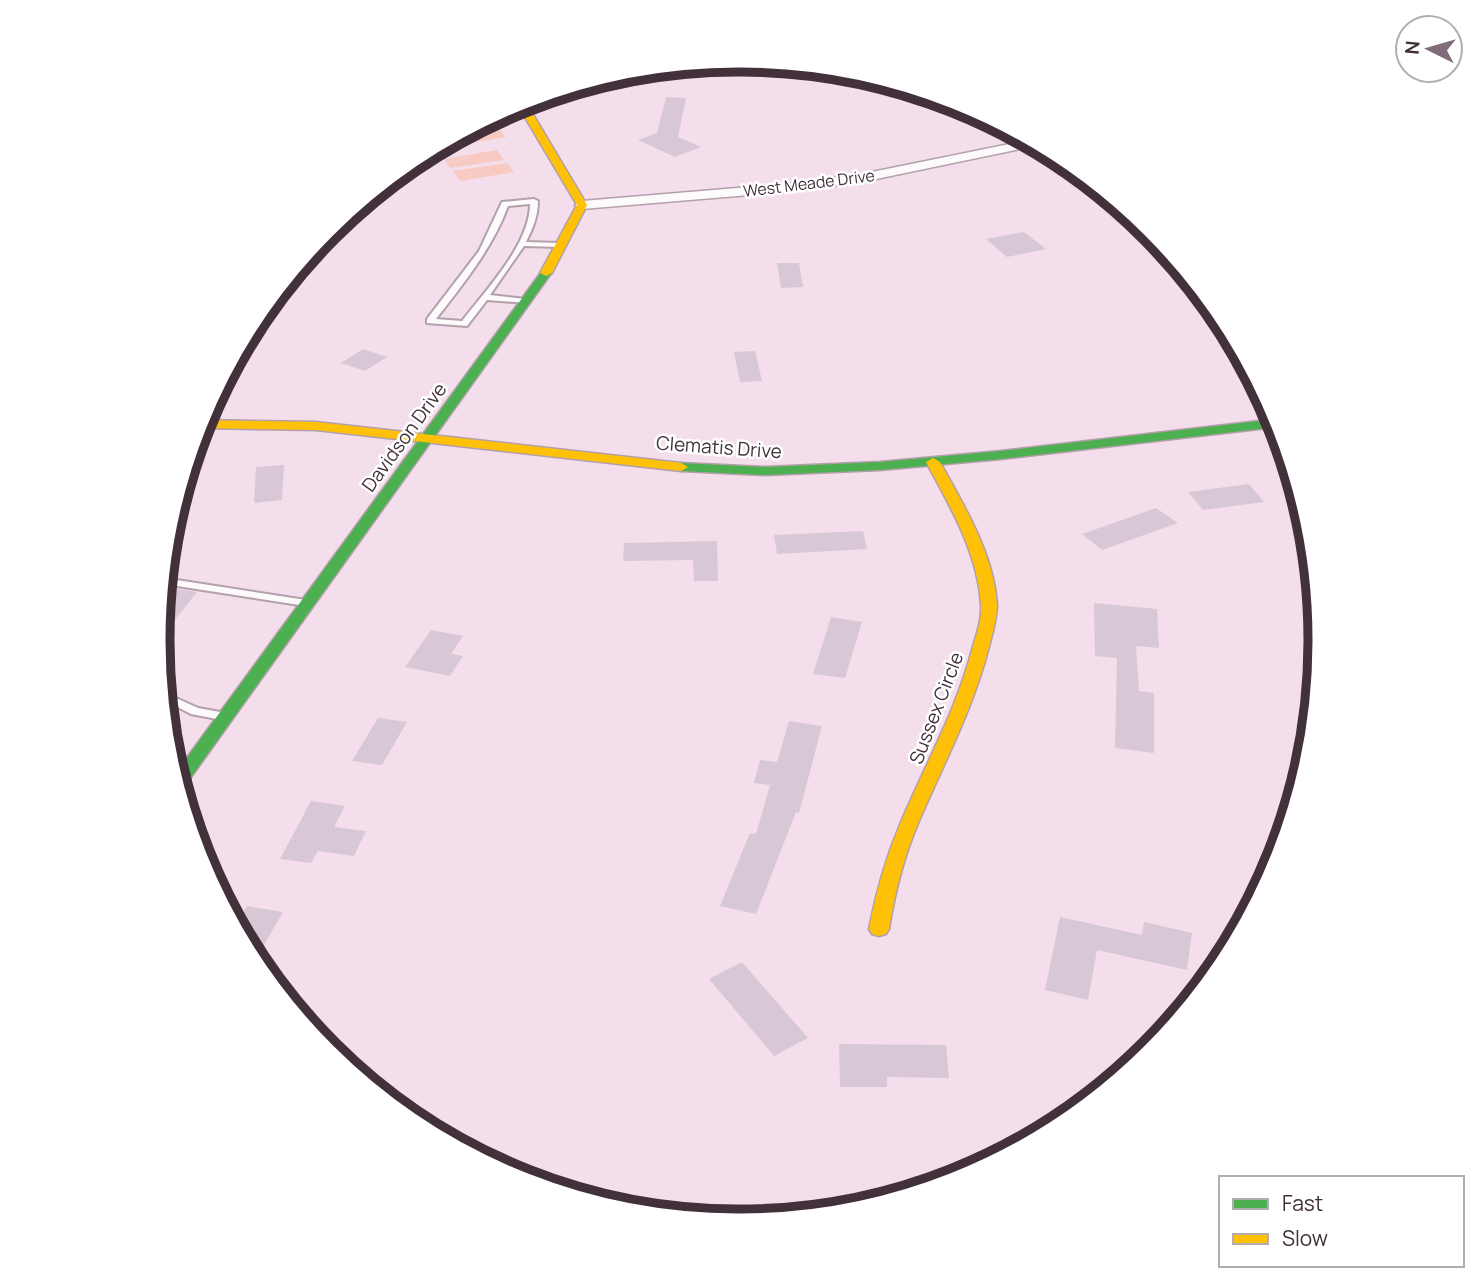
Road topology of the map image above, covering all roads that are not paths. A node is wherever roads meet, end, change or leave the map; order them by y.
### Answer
1 (527, 113) edge
2 (1019, 146) edge
3 (582, 205) junction
4 (521, 244) junction
5 (561, 245) junction
6 (485, 297) junction
7 (526, 300) junction
8 (214, 424) edge
9 (1265, 424) edge
10 (429, 439) junction
11 (933, 462) junction
12 (173, 582) edge
13 (310, 603) junction
14 (173, 700) edge
15 (227, 716) junction
16 (186, 772) edge
17 (880, 929) dead end

1 - 3 street
2 - 3 street, West Meade Drive
3 - 5 street, Davidson Drive
4 - 5 lane
4 - 6 lane
4 - 6 lane
5 - 7 street, Davidson Drive
6 - 7 lane
7 - 10 street, Davidson Drive
8 - 10 street, Clematis Drive
9 - 11 street, Clematis Drive
10 - 11 street, Clematis Drive
10 - 13 street, Davidson Drive
11 - 17 street, Sussex Circle
12 - 13 lane
13 - 15 street, Davidson Drive
14 - 15 lane
15 - 16 street, Davidson Drive

